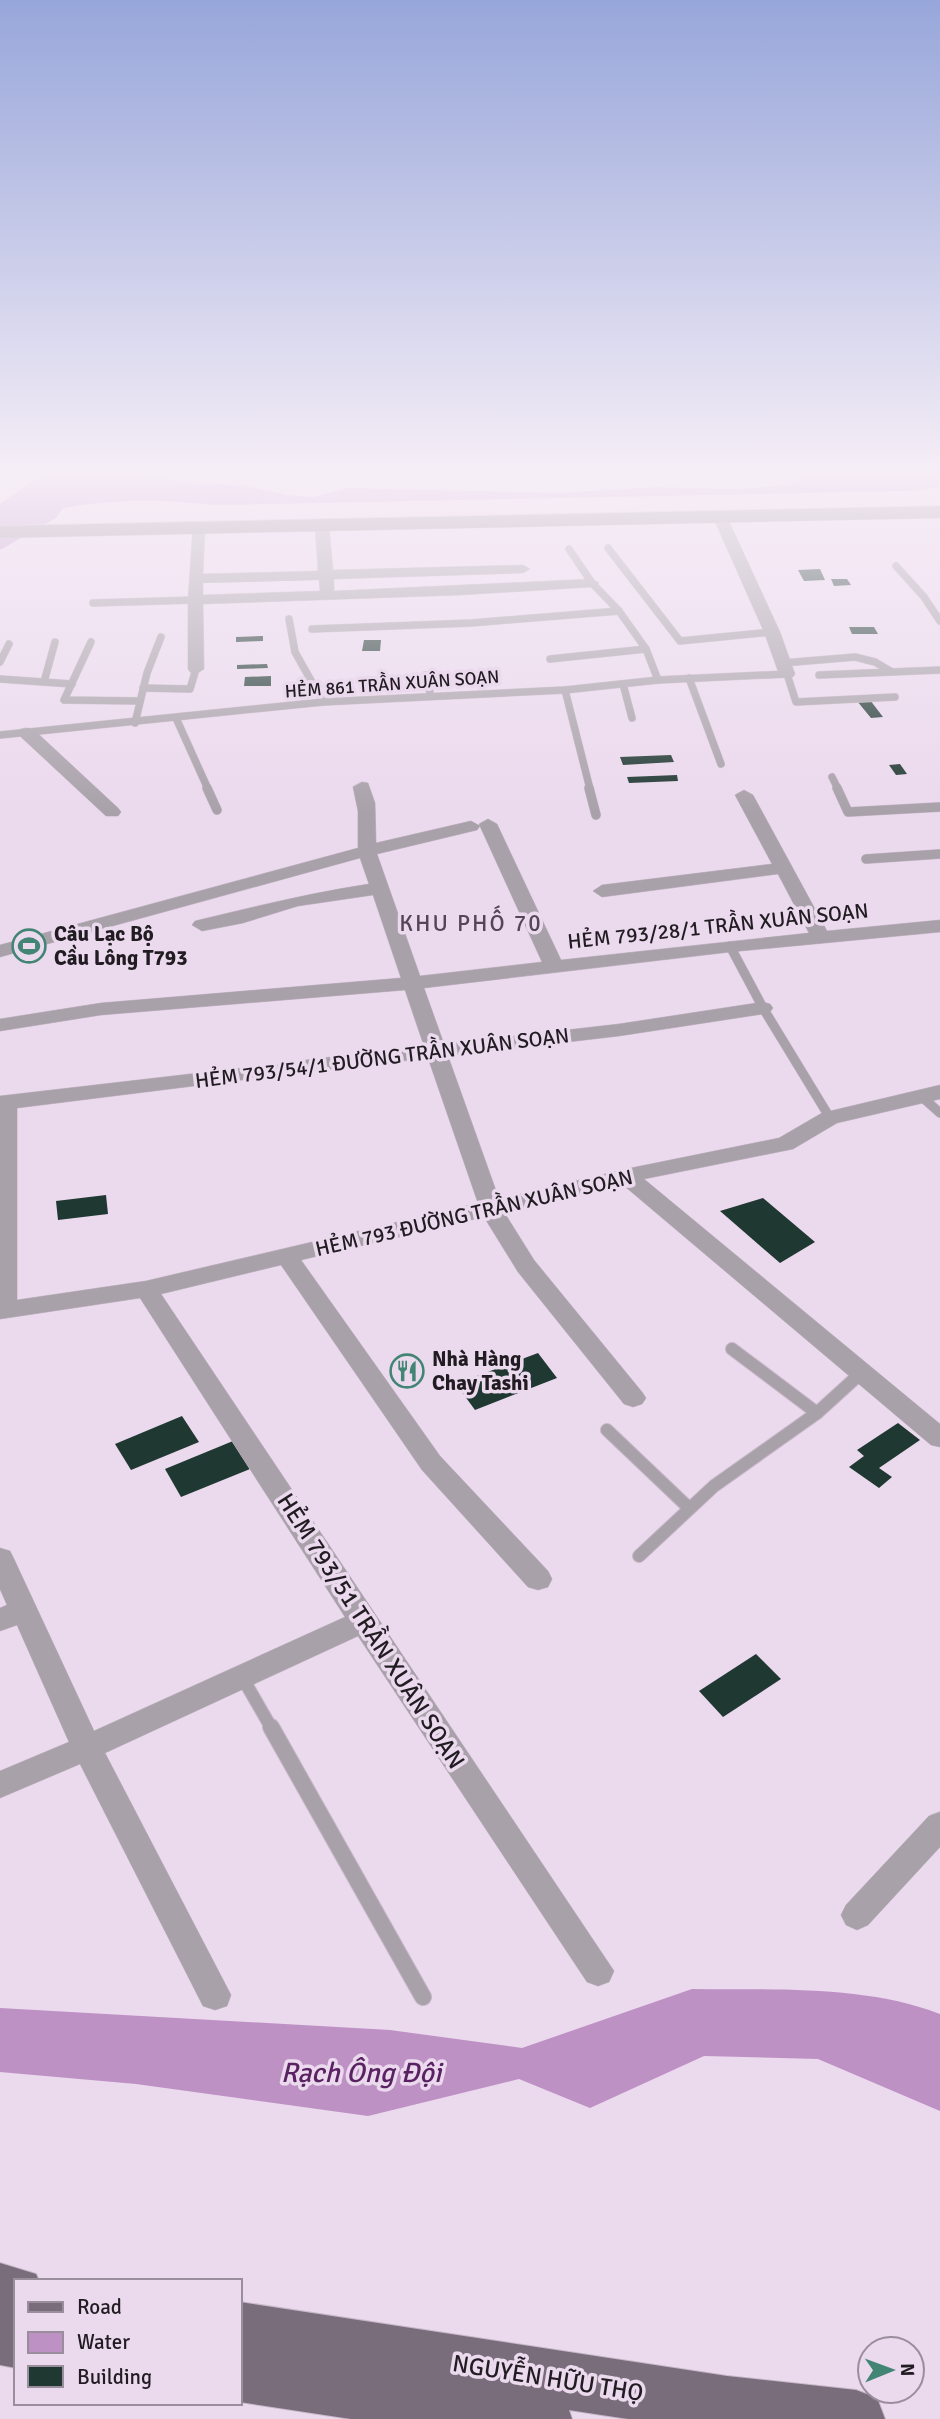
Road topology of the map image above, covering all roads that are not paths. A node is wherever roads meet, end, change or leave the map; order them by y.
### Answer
1 (195, 587) edge
2 (327, 587) edge
3 (460, 587) edge
4 (528, 587) edge
5 (596, 587) edge
6 (638, 587) edge
7 (752, 587) edge
8 (915, 587) edge
9 (461, 591) junction
10 (328, 596) junction
11 (195, 600) junction
12 (93, 603) dead end
13 (619, 611) junction
14 (289, 619) dead end
15 (940, 621) edge
16 (312, 629) dead end
17 (772, 632) junction
18 (161, 636) dead end
19 (55, 642) dead end
20 (91, 642) dead end
21 (9, 644) dead end
22 (646, 649) junction
23 (550, 659) dead end
24 (0, 663) edge
25 (196, 668) joint
26 (785, 668) junction
27 (940, 670) edge
28 (892, 672) junction
29 (425, 675) dead end
30 (819, 675) dead end
31 (689, 678) junction
32 (0, 679) edge
33 (658, 680) junction
34 (44, 682) junction
35 (72, 684) junction
36 (623, 684) junction
37 (143, 688) junction
38 (565, 690) junction
39 (430, 696) junction
40 (895, 697) dead end
41 (140, 701) junction
42 (323, 702) junction
43 (176, 718) junction
44 (632, 718) dead end
45 (135, 723) junction
46 (27, 733) junction
47 (0, 735) edge
48 (721, 764) dead end
49 (832, 777) dead end
50 (362, 787) dead end
51 (744, 795) dead end
52 (940, 807) edge
53 (217, 810) dead end
54 (112, 813) dead end
55 (596, 815) dead end
56 (367, 852) junction
57 (940, 854) edge
58 (866, 859) dead end
59 (785, 868) junction
60 (381, 888) junction
61 (602, 891) dead end
62 (202, 925) dead end
63 (940, 926) edge
64 (821, 937) junction
65 (730, 946) junction
66 (0, 950) edge
67 (554, 966) junction
68 (412, 983) junction
69 (763, 1008) junction
70 (0, 1025) edge
71 (437, 1050) junction
72 (306, 1066) joint
73 (242, 1074) joint
74 (930, 1094) edge
75 (3, 1103) edge
76 (940, 1113) edge
77 (830, 1118) junction
78 (626, 1176) junction
79 (491, 1209) junction
80 (287, 1257) junction
81 (146, 1289) junction
82 (2, 1311) edge
83 (732, 1349) dead end
84 (861, 1373) junction
85 (633, 1398) dead end
86 (817, 1413) junction
87 (607, 1430) dead end
88 (940, 1438) edge
89 (688, 1508) junction
90 (639, 1556) dead end
91 (0, 1559) edge
92 (538, 1579) dead end
93 (12, 1615) edge
94 (363, 1621) junction
95 (243, 1677) junction
96 (87, 1748) junction
97 (0, 1785) edge
98 (940, 1826) edge
99 (858, 1915) dead end
100 (598, 1971) dead end
101 (215, 1995) dead end
102 (423, 1997) dead end
103 (242, 2331) edge
104 (242, 2373) edge
105 (543, 2419) edge
106 (856, 2419) edge

1 - 11 street
2 - 10 street
3 - 9 street
4 - 9 street
5 - 13 lane
6 - 17 lane
7 - 17 street
8 - 15 lane
9 - 10 street
10 - 11 street
11 - 12 lane
11 - 25 street
13 - 16 lane
13 - 22 lane
14 - 42 lane
17 - 26 street
18 - 37 lane
19 - 34 lane
20 - 35 lane
21 - 24 lane
22 - 23 lane
22 - 33 lane
25 - 37 lane
26 - 28 lane, HẺM 861 TRẦN XUÂN SOẠN
26 - 31 lane, HẺM 861 TRẦN XUÂN SOẠN
26 - 40 lane
27 - 28 lane, HẺM 861 TRẦN XUÂN SOẠN
28 - 30 lane
29 - 39 lane
31 - 33 lane, HẺM 861 TRẦN XUÂN SOẠN
31 - 48 lane
32 - 34 lane
33 - 36 lane, HẺM 861 TRẦN XUÂN SOẠN
34 - 35 lane
35 - 41 lane
36 - 38 lane, HẺM 861 TRẦN XUÂN SOẠN
36 - 44 lane
37 - 41 lane
38 - 39 lane, HẺM 861 TRẦN XUÂN SOẠN
38 - 55 lane
39 - 42 lane, HẺM 861 TRẦN XUÂN SOẠN
41 - 45 lane
42 - 43 lane, HẺM 861 TRẦN XUÂN SOẠN
43 - 45 lane, HẺM 861 TRẦN XUÂN SOẠN
43 - 53 lane
45 - 46 lane, HẺM 861 TRẦN XUÂN SOẠN
46 - 47 lane, HẺM 861 TRẦN XUÂN SOẠN
46 - 54 street
49 - 52 lane
50 - 56 street
51 - 59 street
56 - 60 street
56 - 66 street
56 - 67 street
57 - 58 lane
59 - 61 street
59 - 64 street
60 - 62 street
60 - 68 street
63 - 64 street, HẺM 793/28/1 TRẦN XUÂN SOẠN
64 - 65 street, HẺM 793/28/1 TRẦN XUÂN SOẠN
65 - 67 street, HẺM 793/28/1 TRẦN XUÂN SOẠN
65 - 69 lane
67 - 68 street, HẺM 793/28/1 TRẦN XUÂN SOẠN
68 - 70 street, HẺM 793/28/1 TRẦN XUÂN SOẠN
68 - 71 street
69 - 71 street, HẺM 793/54/1 ĐƯỜNG TRẦN XUÂN SOẠN
69 - 77 lane
71 - 72 street, HẺM 793/54/1 ĐƯỜNG TRẦN XUÂN SOẠN
71 - 79 street
72 - 73 lane, HẺM 793/54/1 ĐƯỜNG TRẦN XUÂN SOẠN
73 - 75 street, HẺM 793/54/1 ĐƯỜNG TRẦN XUÂN SOẠN
74 - 76 lane
74 - 77 street, HẺM 793 ĐƯỜNG TRẦN XUÂN SOẠN
75 - 82 street
77 - 78 street, HẺM 793 ĐƯỜNG TRẦN XUÂN SOẠN
78 - 79 street, HẺM 793 ĐƯỜNG TRẦN XUÂN SOẠN
78 - 84 street
79 - 80 street, HẺM 793 ĐƯỜNG TRẦN XUÂN SOẠN
79 - 85 street
80 - 81 street, HẺM 793 ĐƯỜNG TRẦN XUÂN SOẠN
80 - 92 street
81 - 82 street, HẺM 793 ĐƯỜNG TRẦN XUÂN SOẠN
81 - 94 street, HẺM 793/51 TRẦN XUÂN SOẠN
83 - 86 lane
84 - 86 lane
84 - 88 street
86 - 89 lane
87 - 89 lane
89 - 90 lane
91 - 93 street
93 - 96 street
94 - 95 street
94 - 100 street, HẺM 793/51 TRẦN XUÂN SOẠN
95 - 96 street
95 - 102 lane
96 - 97 street
96 - 101 street
98 - 99 street
103 - 106 main road, NGUYỄN HỮU THỌ
104 - 105 main road, NGUYỄN HỮU THỌ

